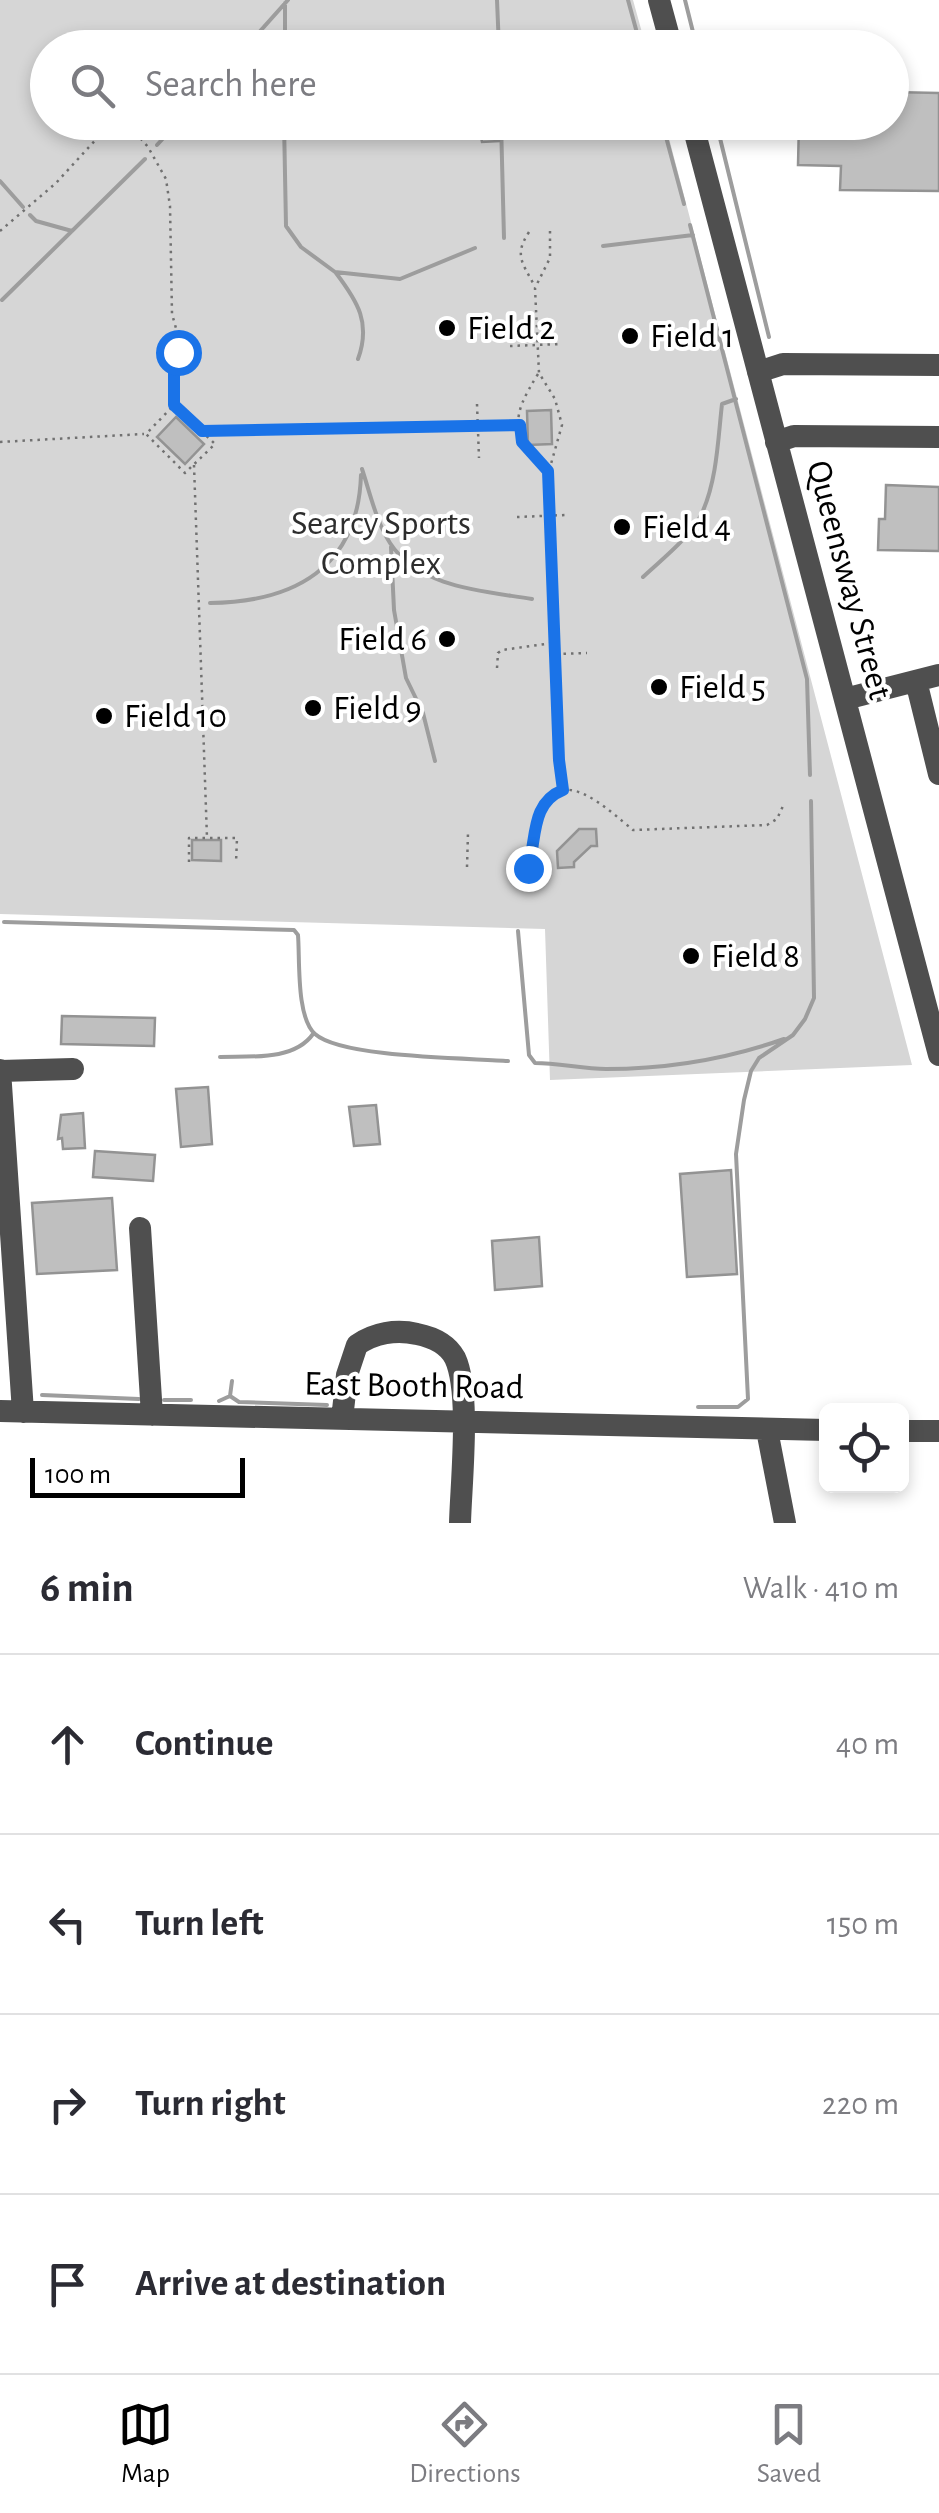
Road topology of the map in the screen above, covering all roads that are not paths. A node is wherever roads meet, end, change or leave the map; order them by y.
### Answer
1 (659, 0) edge
2 (667, 30) edge
3 (697, 140) edge
4 (939, 365) edge
5 (758, 372) junction
6 (939, 437) edge
7 (776, 442) junction
8 (939, 675) edge
9 (916, 681) junction
10 (845, 699) junction
11 (939, 774) edge
12 (934, 1019) edge
13 (939, 1055) edge
14 (72, 1069) dead end
15 (0, 1071) edge
16 (4, 1166) edge
17 (140, 1228) dead end
18 (12, 1411) edge
19 (152, 1415) junction
20 (342, 1420) junction
21 (462, 1422) junction
22 (768, 1430) junction
23 (819, 1430) edge
24 (909, 1431) edge
25 (939, 1431) edge
26 (460, 1523) edge
27 (785, 1523) edge

1 - 2 street
3 - 5 street, Queensway Street
4 - 5 street
5 - 7 street, Queensway Street
6 - 7 street
7 - 10 street, Queensway Street
8 - 9 street
9 - 10 street
9 - 11 street
10 - 12 street, Queensway Street
12 - 13 street, Queensway Street
14 - 15 street
15 - 16 street
16 - 18 street
17 - 19 street
18 - 19 street, East Booth Road
19 - 20 street, East Booth Road
20 - 21 street, East Booth Road
20 - 21 street
21 - 22 street, East Booth Road
21 - 26 street
22 - 23 street, East Booth Road
22 - 27 street
24 - 25 street

